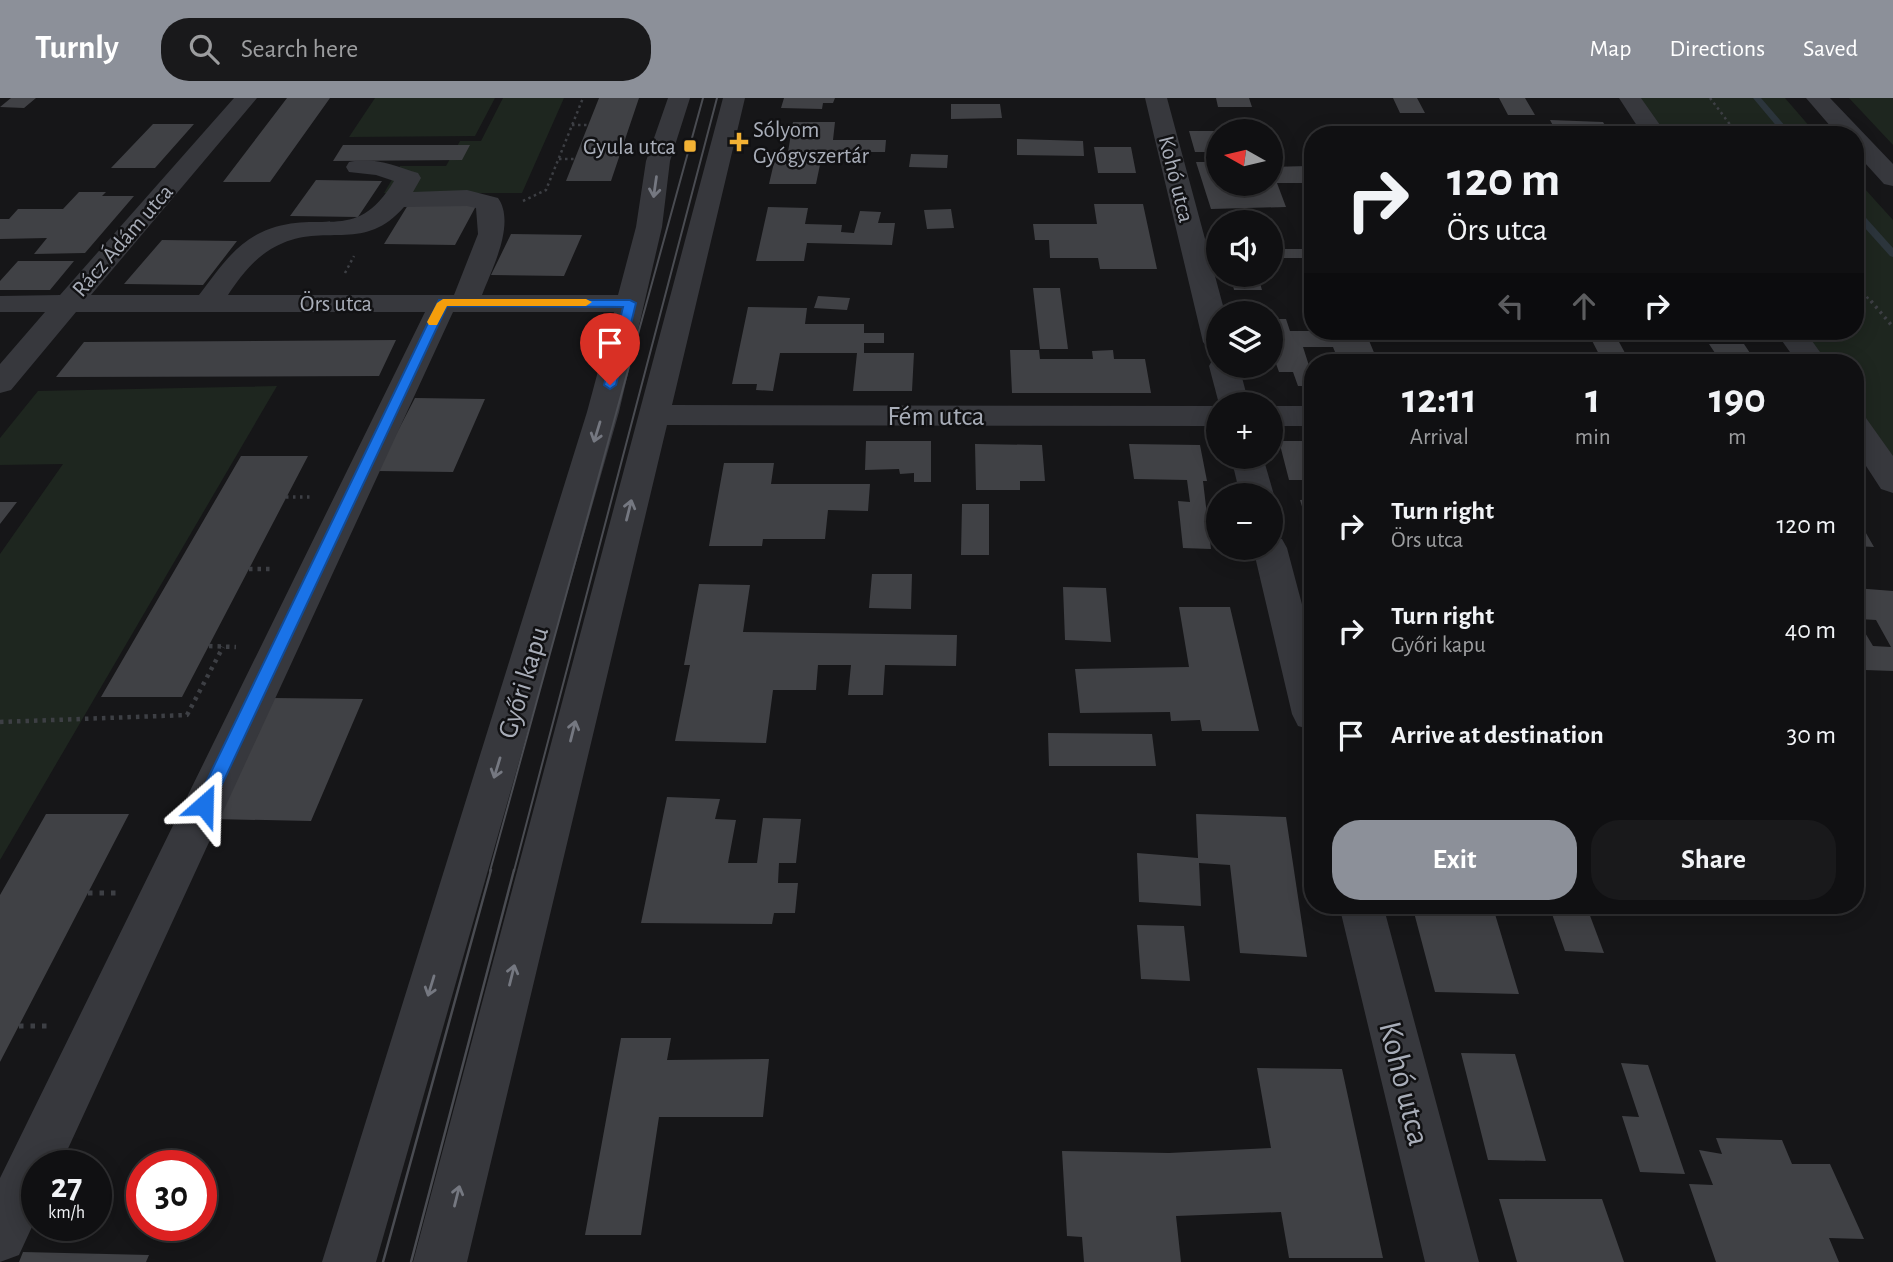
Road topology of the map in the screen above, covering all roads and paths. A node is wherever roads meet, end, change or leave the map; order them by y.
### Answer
1 (246, 98) edge
2 (583, 98) edge
3 (679, 98) edge
4 (734, 98) edge
5 (1156, 98) edge
6 (1630, 98) edge
7 (1710, 98) edge
8 (1817, 98) edge
9 (572, 125) junction
10 (588, 125) dead end
11 (1649, 126) edge
12 (1731, 126) edge
13 (1843, 126) edge
14 (1864, 149) edge
15 (559, 159) junction
16 (575, 159) dead end
17 (358, 167) dead end
18 (1893, 179) edge
19 (398, 200) junction
20 (490, 217) junction
21 (1864, 293) edge
22 (1208, 301) edge
23 (69, 303) junction
24 (208, 303) junction
25 (454, 303) junction
26 (630, 303) junction
27 (0, 304) edge
28 (1893, 327) edge
29 (0, 383) edge
30 (654, 415) junction
31 (1206, 416) edge
32 (1283, 416) edge
33 (1304, 416) edge
34 (1864, 438) edge
35 (1893, 481) edge
36 (1273, 560) edge
37 (223, 647) dead end
38 (1304, 682) edge
39 (0, 722) edge
40 (1363, 914) edge
41 (0, 1236) edge
42 (349, 1262) edge
43 (440, 1262) edge
44 (1452, 1262) edge

1 - 23 street, Rácz Ádám utca
2 - 9 path
3 -> 26 street, Győri kapu
4 - 30 street
5 - 22 street, Kohó utca
6 - 11 street
7 - 12 path
8 - 13 street
9 - 10 path
9 - 15 path
14 - 18 street
15 - 16 path
15 - 20 path
17 - 19 street
19 - 20 street
19 - 24 street
20 - 25 street
21 - 28 path
23 - 24 street, Örs utca
23 - 27 street, Örs utca
23 - 29 street, Rácz Ádám utca
24 - 25 street, Örs utca
25 - 26 street, Örs utca
25 - 41 street
26 -> 42 street, Győri kapu
30 - 31 street, Fém utca
43 -> 30 street
32 - 33 street
34 - 35 street
36 - 38 street
37 - 39 path
40 - 44 street, Kohó utca

